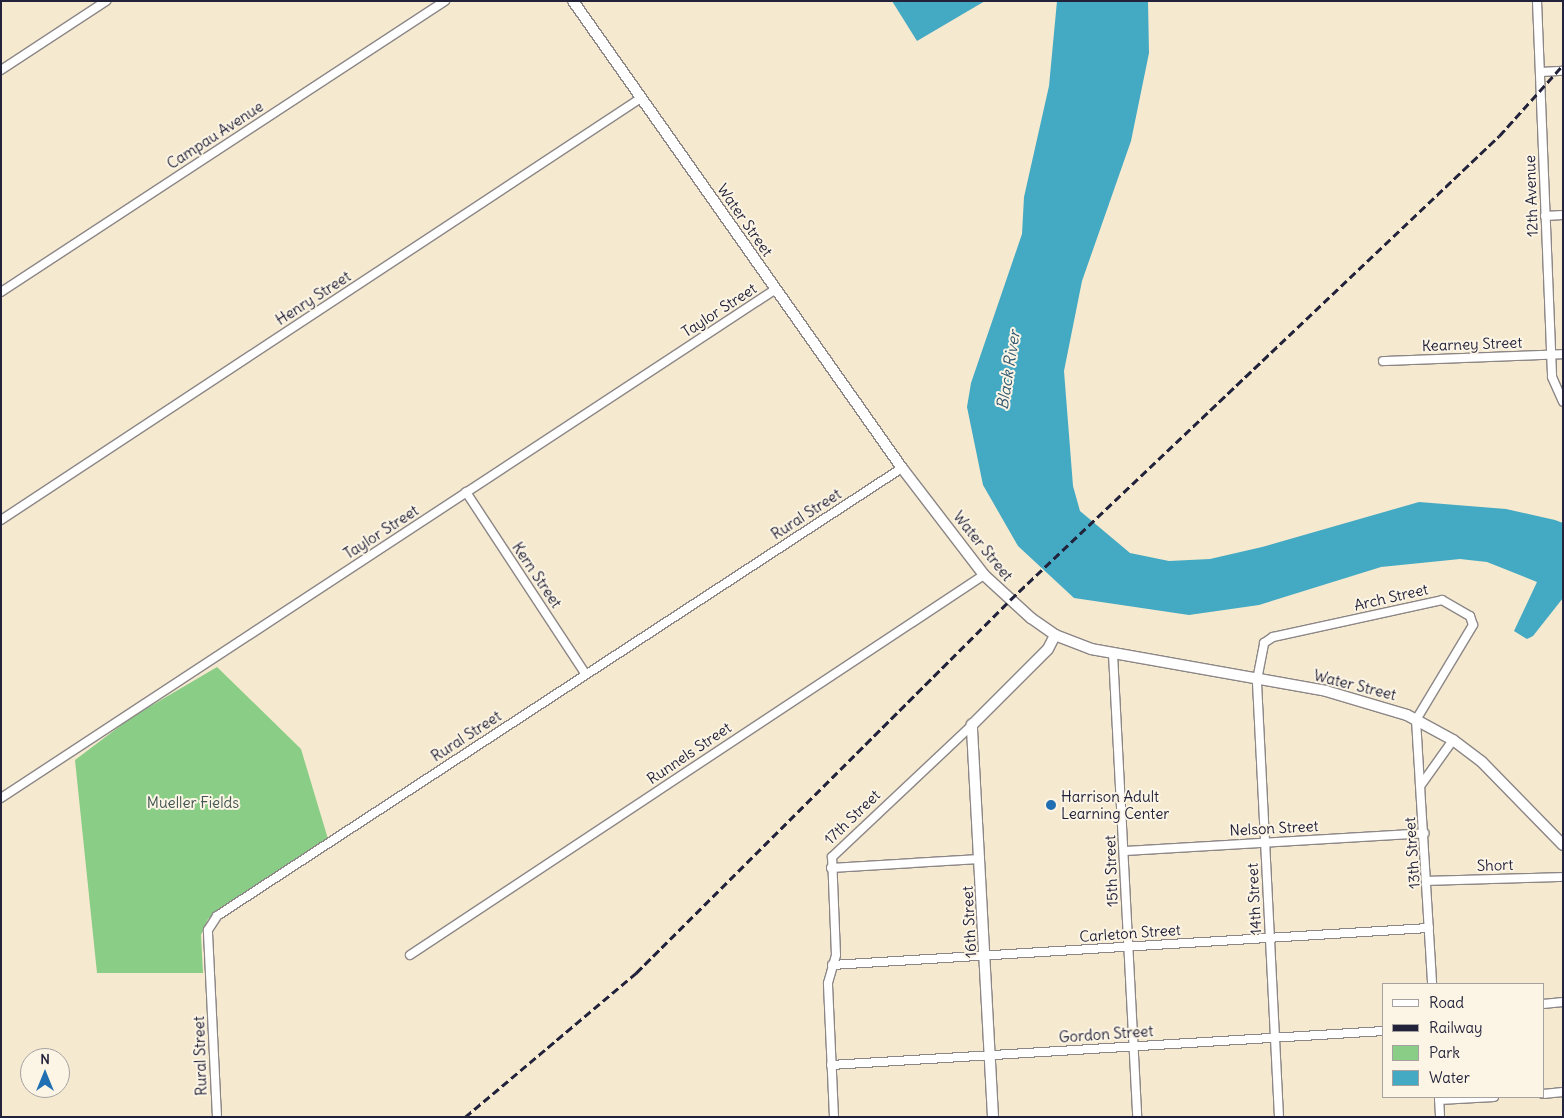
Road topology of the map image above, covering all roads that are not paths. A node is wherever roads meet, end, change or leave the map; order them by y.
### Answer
1 (106, 1) edge
2 (445, 1) edge
3 (573, 1) edge
4 (1537, 1) edge
5 (1, 70) edge
6 (1563, 71) edge
7 (1541, 72) junction
8 (641, 98) junction
9 (1563, 215) edge
10 (1545, 216) junction
11 (776, 289) junction
12 (1, 292) edge
13 (1563, 354) edge
14 (1551, 355) junction
15 (1383, 361) dead end
16 (1563, 402) edge
17 (902, 468) junction
18 (466, 492) junction
19 (1, 520) edge
20 (984, 575) junction
21 (1055, 635) junction
22 (1113, 654) junction
23 (585, 673) junction
24 (1257, 680) junction
25 (1416, 720) junction
26 (972, 725) junction
27 (1453, 740) junction
28 (1421, 784) junction
29 (1, 798) edge
30 (1424, 833) junction
31 (1265, 842) junction
32 (1563, 845) edge
33 (1125, 851) junction
34 (980, 859) junction
35 (831, 868) junction
36 (1563, 877) edge
37 (1428, 881) junction
38 (1429, 928) junction
39 (1270, 938) junction
40 (1129, 947) junction
41 (410, 955) dead end
42 (986, 956) junction
43 (832, 965) junction
44 (1432, 983) edge
45 (1563, 1002) edge
46 (1544, 1004) edge
47 (1382, 1031) edge
48 (1275, 1038) junction
49 (1134, 1046) junction
50 (990, 1055) junction
51 (831, 1065) junction
52 (1563, 1092) edge
53 (1544, 1094) edge
54 (1439, 1098) edge
55 (217, 1117) edge
56 (834, 1117) edge
57 (993, 1117) edge
58 (1137, 1117) edge
59 (1279, 1117) edge
60 (1440, 1117) edge

1 - 5 street
2 - 12 street, Campau Avenue
3 - 8 street, Water Street
4 - 7 street, 12th Avenue
6 - 7 street
7 - 10 street, 12th Avenue
8 - 11 street, Water Street
8 - 19 street, Henry Street
9 - 10 street
10 - 14 street, 12th Avenue
11 - 17 street, Water Street
11 - 18 street, Taylor Street
13 - 14 street, Kearney Street
14 - 15 street, Kearney Street
14 - 16 street, 12th Avenue
17 - 20 street, Water Street
17 - 23 street, Rural Street
18 - 23 street, Kern Street
18 - 29 street, Taylor Street
20 - 21 street, Water Street
20 - 41 street, Runnels Street
21 - 22 street, Water Street
21 - 26 street, 17th Street
22 - 24 street, Water Street
22 - 33 street, 15th Street
23 - 55 street, Rural Street
24 - 25 street, Water Street
24 - 25 street, Arch Street
24 - 31 street, 14th Street
25 - 27 street, Water Street
25 - 28 street, 13th Street
26 - 34 street, 16th Street
26 - 35 street, 17th Street
27 - 28 street
27 - 32 street, Water Street
28 - 30 street, 13th Street
30 - 31 street, Nelson Street
30 - 37 street, 13th Street
31 - 33 street, Nelson Street
31 - 39 street, 14th Street
33 - 40 street, 15th Street
34 - 35 street
34 - 42 street, 16th Street
35 - 43 street, 17th Street
36 - 37 street, Short
37 - 38 street, 13th Street
38 - 39 street, Carleton Street
38 - 44 street, 13th Street
39 - 40 street, Carleton Street
39 - 48 street, 14th Street
40 - 42 street, Carleton Street
40 - 49 street, 15th Street
42 - 43 street, Carleton Street
42 - 50 street, 16th Street
43 - 51 street, 17th Street
45 - 46 street
47 - 48 street, Gordon Street
48 - 49 street, Gordon Street
48 - 59 street, 14th Street
49 - 50 street, Gordon Street
49 - 58 street, 15th Street
50 - 51 street, Gordon Street
50 - 57 street, 16th Street
51 - 56 street, 17th Street
52 - 53 street
54 - 60 street

